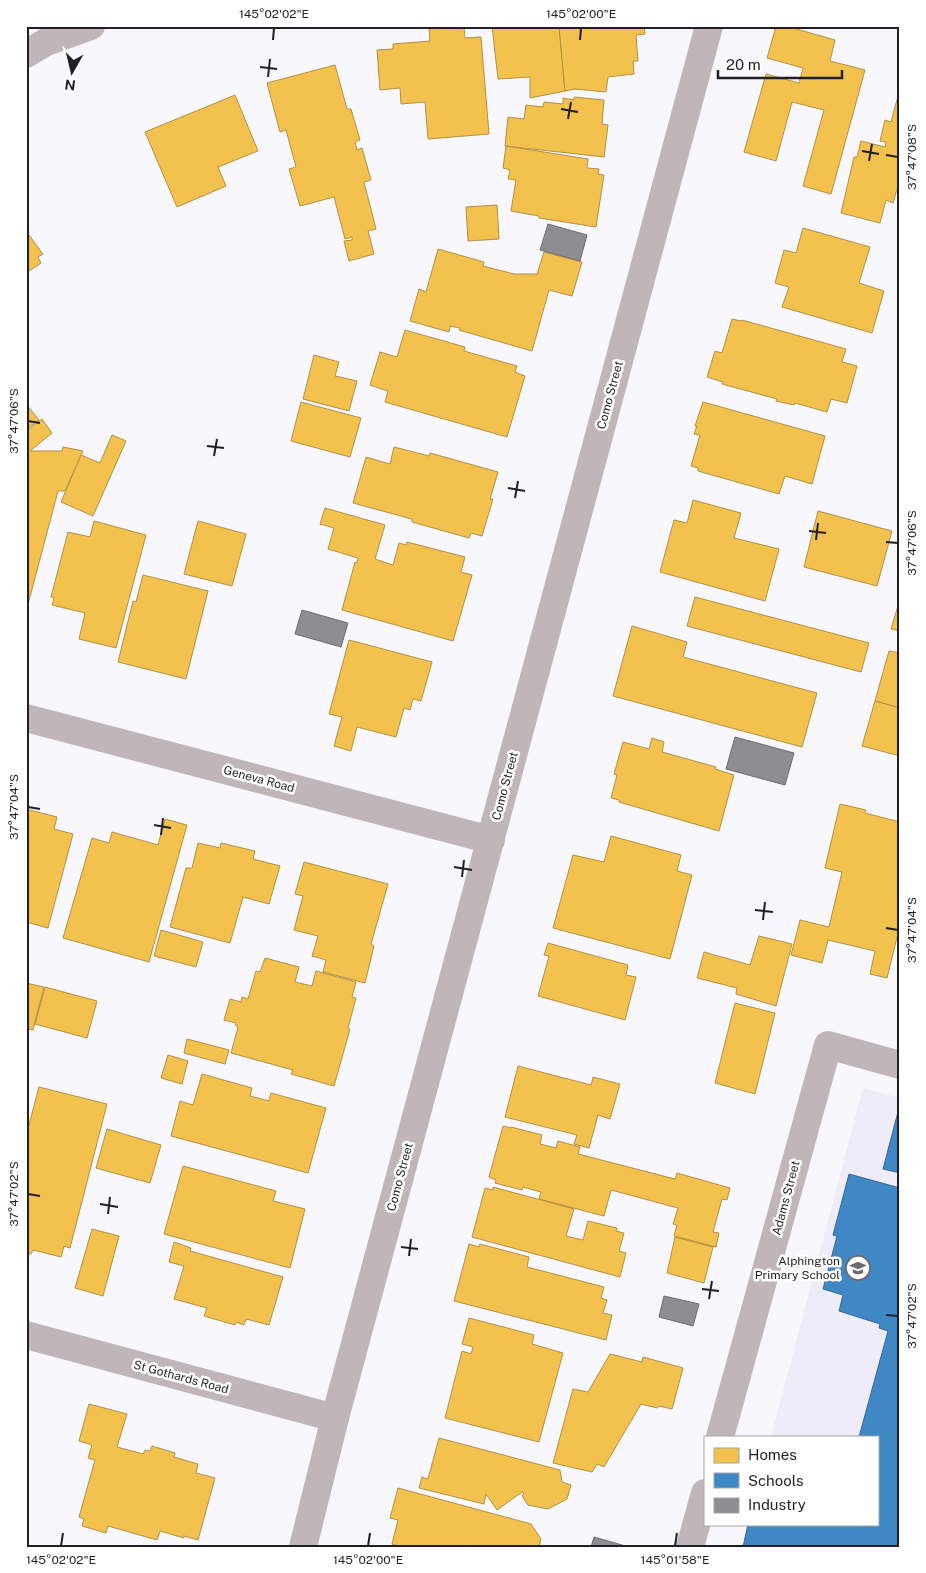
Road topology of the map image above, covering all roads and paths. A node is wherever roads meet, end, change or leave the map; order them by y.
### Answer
1 (91, 26) edge
2 (709, 26) edge
3 (26, 54) edge
4 (26, 718) edge
5 (491, 840) junction
6 (900, 1065) edge
7 (26, 1335) edge
8 (335, 1418) junction
9 (720, 1436) edge
10 (704, 1497) edge
11 (303, 1547) edge
12 (690, 1547) edge

1 - 3 street
2 - 5 street, Como Street
4 - 5 street, Geneva Road
5 - 8 street, Como Street
6 - 9 street, Adams Street
7 - 8 street, St Gothards Road
8 - 11 street, Como Street
10 - 12 street

